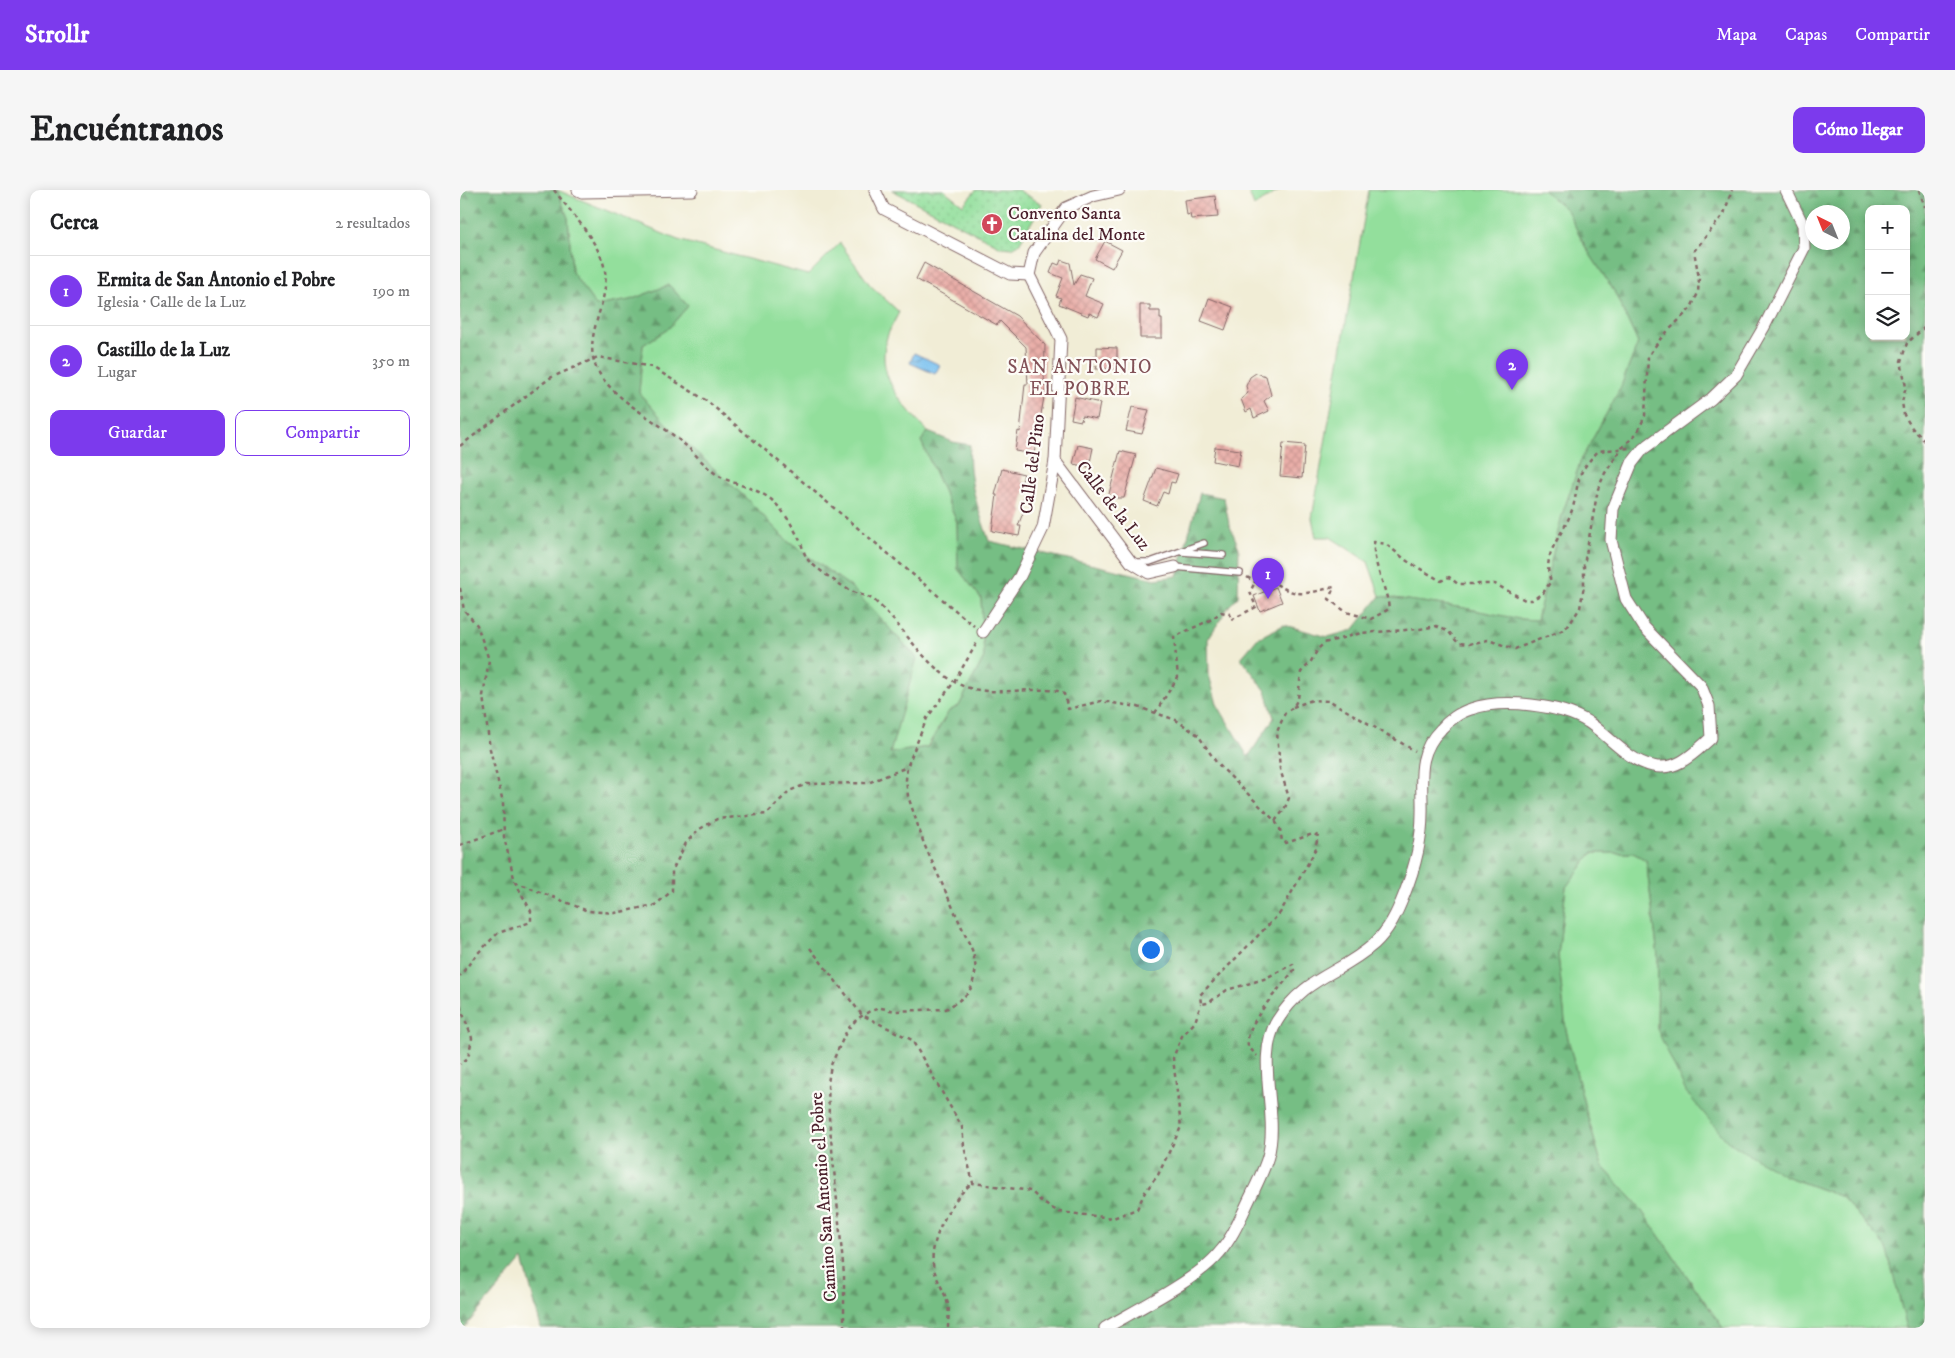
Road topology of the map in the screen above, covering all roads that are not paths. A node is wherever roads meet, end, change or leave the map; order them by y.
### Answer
1 (578, 190) edge
2 (692, 190) edge
3 (875, 190) edge
4 (1119, 190) edge
5 (1786, 190) edge
6 (1029, 276) junction
7 (1055, 461) junction
8 (1204, 543) dead end
9 (1181, 552) junction
10 (1223, 555) dead end
11 (1130, 562) junction
12 (1175, 568) joint
13 (1240, 573) road end
14 (983, 632) road end
15 (1105, 1328) edge

1 - 2 street
3 - 6 street
4 - 6 street
5 - 15 street
6 - 7 street, Calle del Pino
7 - 11 street, Calle de la Luz
7 - 14 street, Calle del Pino
8 - 9 lane
9 - 10 lane
9 - 11 lane
11 - 12 street, Calle de la Luz
12 - 13 lane

